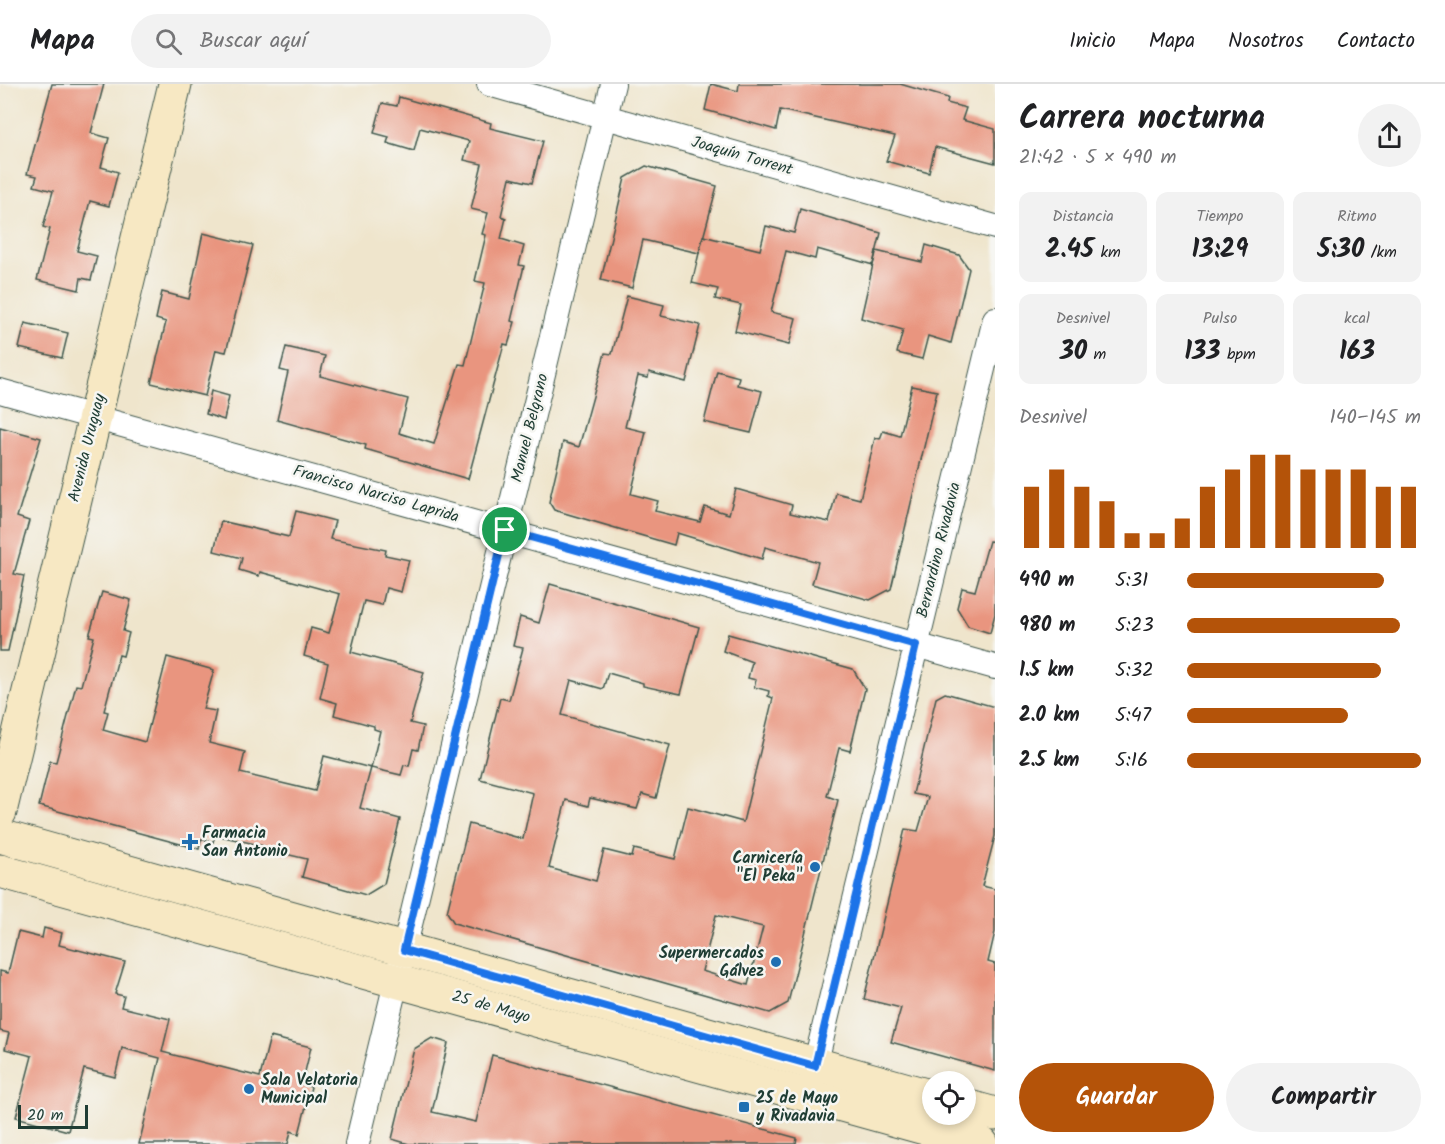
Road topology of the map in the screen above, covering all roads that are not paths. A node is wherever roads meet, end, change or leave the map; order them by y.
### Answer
1 (175, 84) edge
2 (489, 84) edge
3 (613, 84) edge
4 (605, 117) junction
5 (995, 227) edge
6 (995, 319) edge
7 (0, 390) edge
8 (95, 415) junction
9 (505, 530) junction
10 (916, 645) junction
11 (995, 667) edge
12 (0, 812) edge
13 (0, 836) edge
14 (0, 871) edge
15 (404, 950) junction
16 (396, 981) junction
17 (812, 1081) junction
18 (922, 1096) edge
19 (976, 1109) edge
20 (995, 1114) edge
21 (357, 1144) edge
22 (982, 1144) edge

1 - 8 main road, Avenida Uruguay
2 - 4 street, Joaquín Torrent
3 - 4 street, Manuel Belgrano
4 - 5 street, Joaquín Torrent
4 - 9 street, Manuel Belgrano
6 - 10 street, Bernardino Rivadavia
7 - 8 street, Francisco Narciso Laprida
8 - 9 street, Francisco Narciso Laprida
8 - 12 main road, Avenida Uruguay
9 - 10 street, Francisco Narciso Laprida
9 - 15 street, Manuel Belgrano
10 - 11 street, Francisco Narciso Laprida
10 - 17 street, Bernardino Rivadavia
13 - 15 main road, 25 de Mayo
14 - 16 main road, 25 de Mayo
15 - 16 street, Manuel Belgrano
15 - 17 main road, 25 de Mayo
16 - 17 main road, 25 de Mayo
16 - 21 street, Manuel Belgrano
17 - 18 main road, 25 de Mayo
17 - 22 main road, 25 de Mayo
19 - 20 main road

